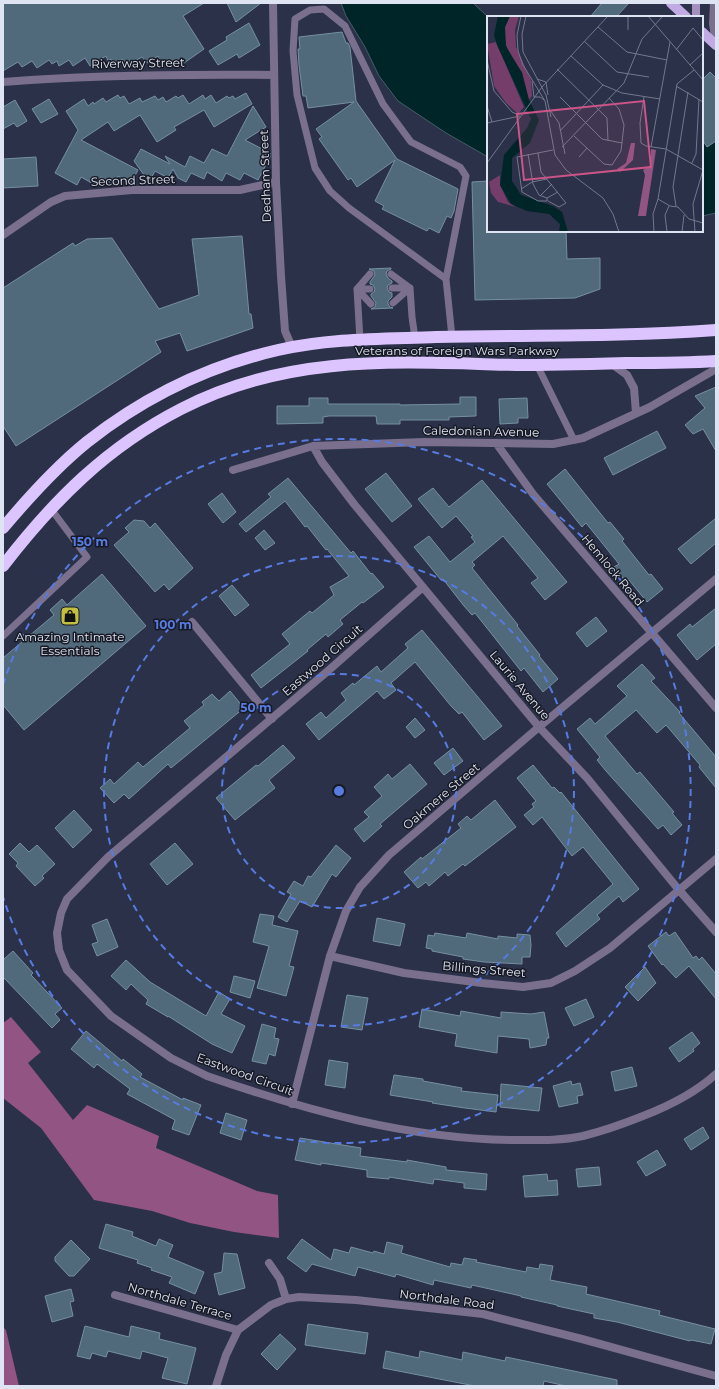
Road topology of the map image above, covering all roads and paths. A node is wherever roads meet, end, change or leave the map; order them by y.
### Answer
1 (273, 3) edge
2 (671, 3) edge
3 (696, 3) edge
4 (714, 3) edge
5 (685, 16) edge
6 (696, 16) edge
7 (703, 33) edge
8 (716, 44) edge
9 (274, 75) junction
10 (3, 82) edge
11 (276, 182) junction
12 (3, 235) edge
13 (370, 274) dead end
14 (391, 274) dead end
15 (446, 279) junction
16 (392, 288) dead end
17 (410, 288) junction
18 (357, 289) junction
19 (370, 289) dead end
20 (393, 303) dead end
21 (371, 304) dead end
22 (716, 330) edge
23 (452, 337) junction
24 (415, 338) junction
25 (360, 340) junction
26 (292, 348) junction
27 (716, 361) edge
28 (612, 364) junction
29 (537, 365) junction
30 (716, 369) edge
31 (636, 413) junction
32 (574, 440) junction
33 (496, 443) junction
34 (313, 446) junction
35 (233, 470) dead end
36 (51, 509) junction
37 (3, 528) edge
38 (3, 566) edge
39 (716, 579) edge
40 (423, 587) junction
41 (192, 622) dead end
42 (652, 634) junction
43 (3, 636) edge
44 (716, 708) edge
45 (272, 719) junction
46 (539, 727) junction
47 (716, 859) edge
48 (679, 890) junction
49 (716, 932) edge
50 (330, 956) junction
51 (716, 1074) edge
52 (292, 1104) junction
53 (269, 1263) dead end
54 (115, 1295) dead end
55 (286, 1299) junction
56 (238, 1330) junction
57 (716, 1376) edge
58 (216, 1386) edge

1 - 9 street, Dedham Street
2 - 5 main road
3 - 6 main road
4 - 8 street
7 - 8 main road
9 - 10 street, Riverway Street
9 - 11 street, Dedham Street
11 - 12 street, Second Street
11 - 26 street, Dedham Street
13 - 18 lane
14 - 17 lane
15 - 15 lane
15 - 23 lane
16 - 17 lane
17 - 20 lane
17 - 24 lane
18 - 19 lane
18 - 21 lane
18 - 25 lane
22 - 23 highway, Veterans of Foreign Wars Parkway
23 - 24 highway, Veterans of Foreign Wars Parkway
24 - 25 highway, Veterans of Foreign Wars Parkway
25 - 26 highway, Veterans of Foreign Wars Parkway
26 - 37 highway, Veterans of Foreign Wars Parkway
27 - 28 highway, Veterans of Foreign Wars Parkway
28 - 29 highway, Veterans of Foreign Wars Parkway
28 - 31 street
29 - 32 lane
29 - 36 highway, Veterans of Foreign Wars Parkway
30 - 31 street, Caledonian Avenue
31 - 32 street, Caledonian Avenue
32 - 33 street, Caledonian Avenue
33 - 34 street, Caledonian Avenue
33 - 42 street, Hemlock Road
34 - 35 street, Caledonian Avenue
34 - 40 street, Laurie Avenue
36 - 38 highway, Veterans of Foreign Wars Parkway
36 - 43 lane
39 - 42 street, Oakmere Street
40 - 45 street, Eastwood Circuit
40 - 46 street, Laurie Avenue
41 - 45 street
42 - 44 street, Hemlock Road
42 - 46 street, Oakmere Street
45 - 52 street, Eastwood Circuit
46 - 48 street, Laurie Avenue
46 - 50 street, Oakmere Street
47 - 48 street, Billings Street
48 - 49 street, Laurie Avenue
48 - 50 street, Billings Street
50 - 52 street, Oakmere Street
51 - 52 street, Eastwood Circuit
53 - 55 street
54 - 56 street, Northdale Terrace
55 - 56 street, Northdale Road
55 - 57 street, Northdale Road
56 - 58 street, Northdale Road

